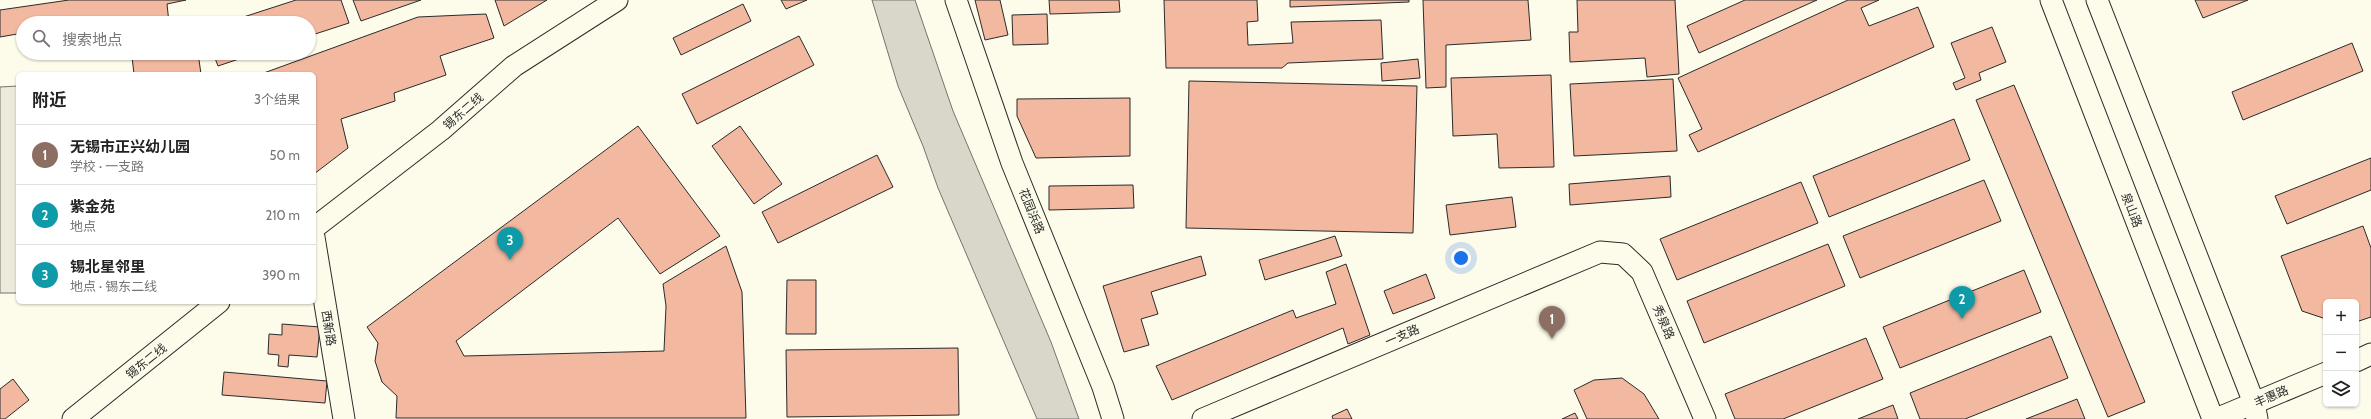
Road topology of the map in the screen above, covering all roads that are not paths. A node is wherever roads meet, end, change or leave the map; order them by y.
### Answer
1 (617, 0) edge
2 (956, 0) edge
3 (2050, 0) edge
4 (2097, 0) edge
5 (316, 226) edge
6 (316, 249) edge
7 (1600, 252) joint
8 (217, 304) edge
9 (2371, 354) edge
10 (2359, 360) edge
11 (2323, 375) edge
12 (2256, 411) edge
13 (73, 419) edge
14 (344, 419) edge
15 (1113, 419) edge
16 (1204, 419) edge
17 (1705, 419) edge
18 (2215, 419) edge

1 - 5 street, 锡东二线
2 - 15 street, 花园浜路
3 - 18 street, 泉山路
4 - 12 street
6 - 14 street, 西新路
7 - 16 street, 一支路
7 - 17 street, 秀泉路
8 - 13 street, 锡东二线
9 - 10 street
11 - 12 street, 丰惠路
12 - 18 street, 丰惠路

